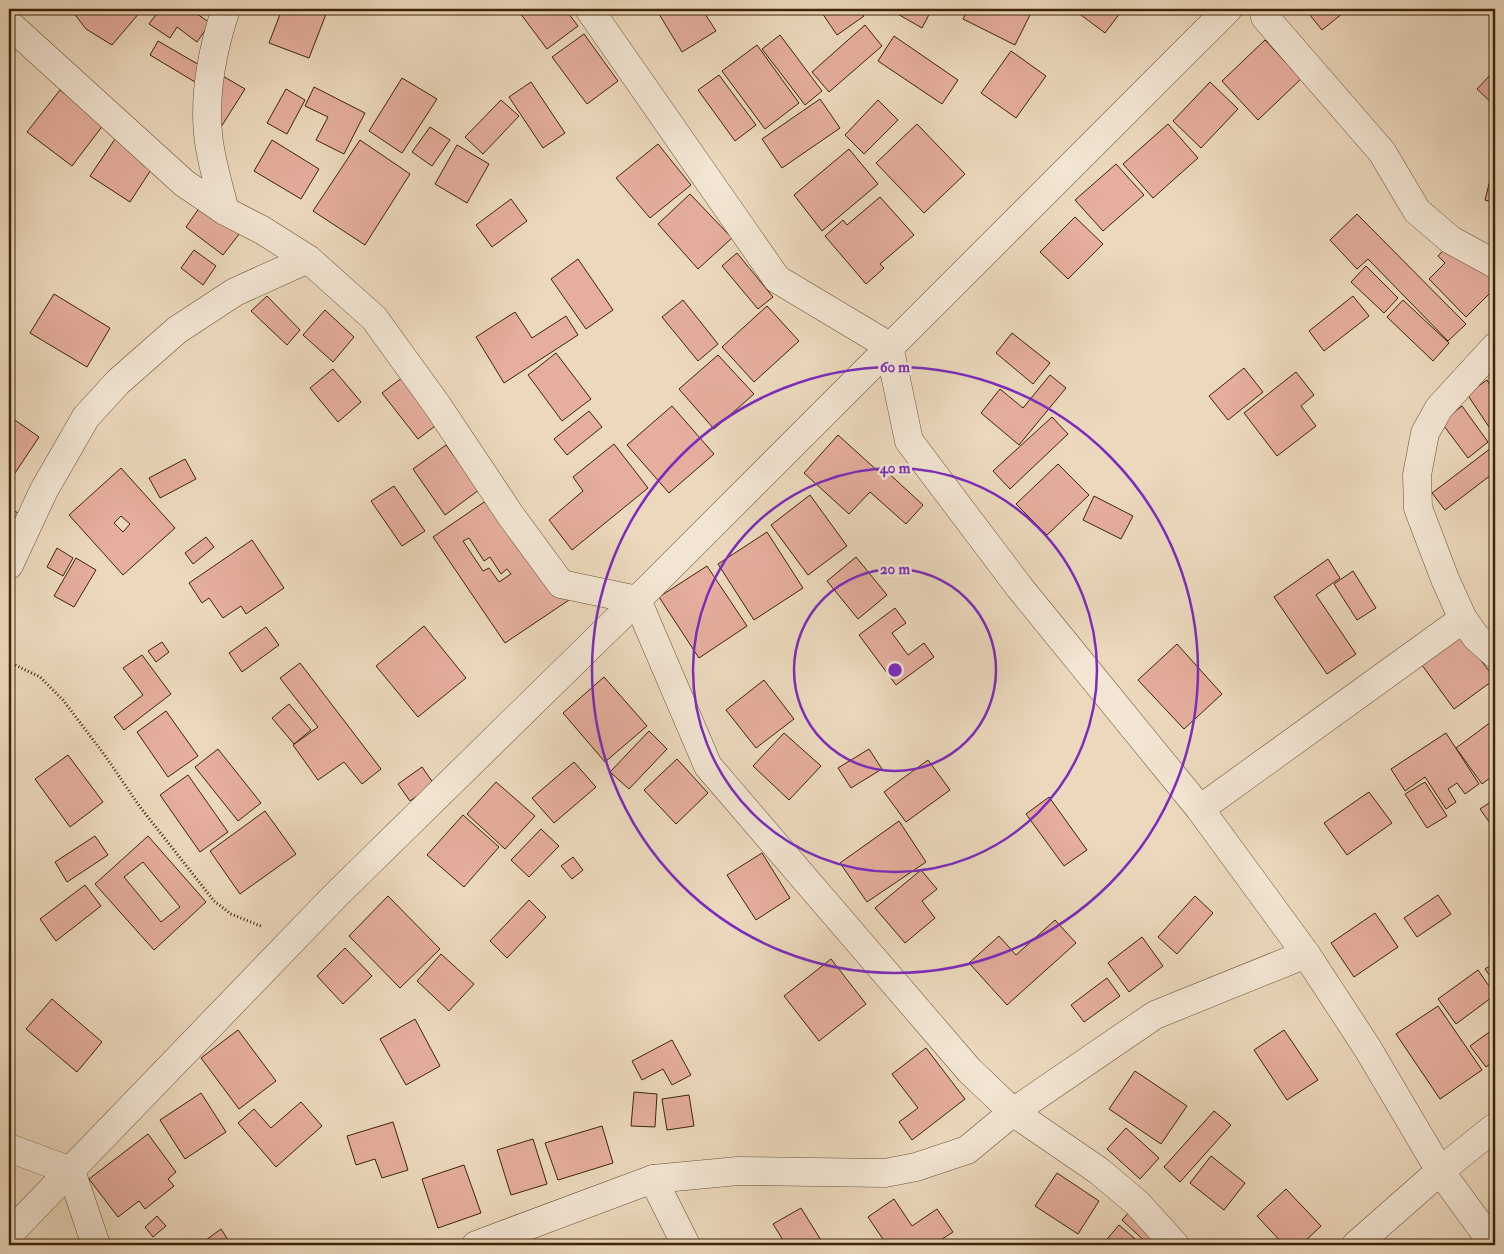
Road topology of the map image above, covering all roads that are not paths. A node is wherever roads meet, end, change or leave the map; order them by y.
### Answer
1 (226, 9) edge
2 (589, 9) edge
3 (1228, 9) edge
4 (1267, 9) edge
5 (9, 24) edge
6 (225, 211) junction
7 (308, 259) junction
8 (1495, 264) edge
9 (889, 346) junction
10 (1495, 347) edge
11 (9, 565) edge
12 (637, 600) junction
13 (1463, 619) junction
14 (1495, 654) edge
15 (1200, 809) junction
16 (1306, 954) junction
17 (1013, 1112) junction
18 (1495, 1127) edge
19 (9, 1148) edge
20 (70, 1171) junction
21 (1440, 1171) junction
22 (653, 1179) junction
23 (9, 1234) edge
24 (96, 1245) edge
25 (476, 1245) edge
26 (686, 1245) edge
27 (1175, 1245) edge
28 (1356, 1245) edge
29 (1494, 1245) edge

1 - 6 street
2 - 9 street
3 - 9 street
4 - 8 street
5 - 6 street
6 - 7 street
7 - 11 street
7 - 12 street
9 - 12 street
9 - 15 street
10 - 13 street
12 - 17 street
12 - 20 street
13 - 14 street
13 - 15 street
15 - 16 street
16 - 17 street
16 - 21 street
17 - 22 street
17 - 27 street
18 - 21 street
19 - 20 street
20 - 23 street
20 - 24 street
21 - 28 street
21 - 29 street
22 - 25 street
22 - 26 street

